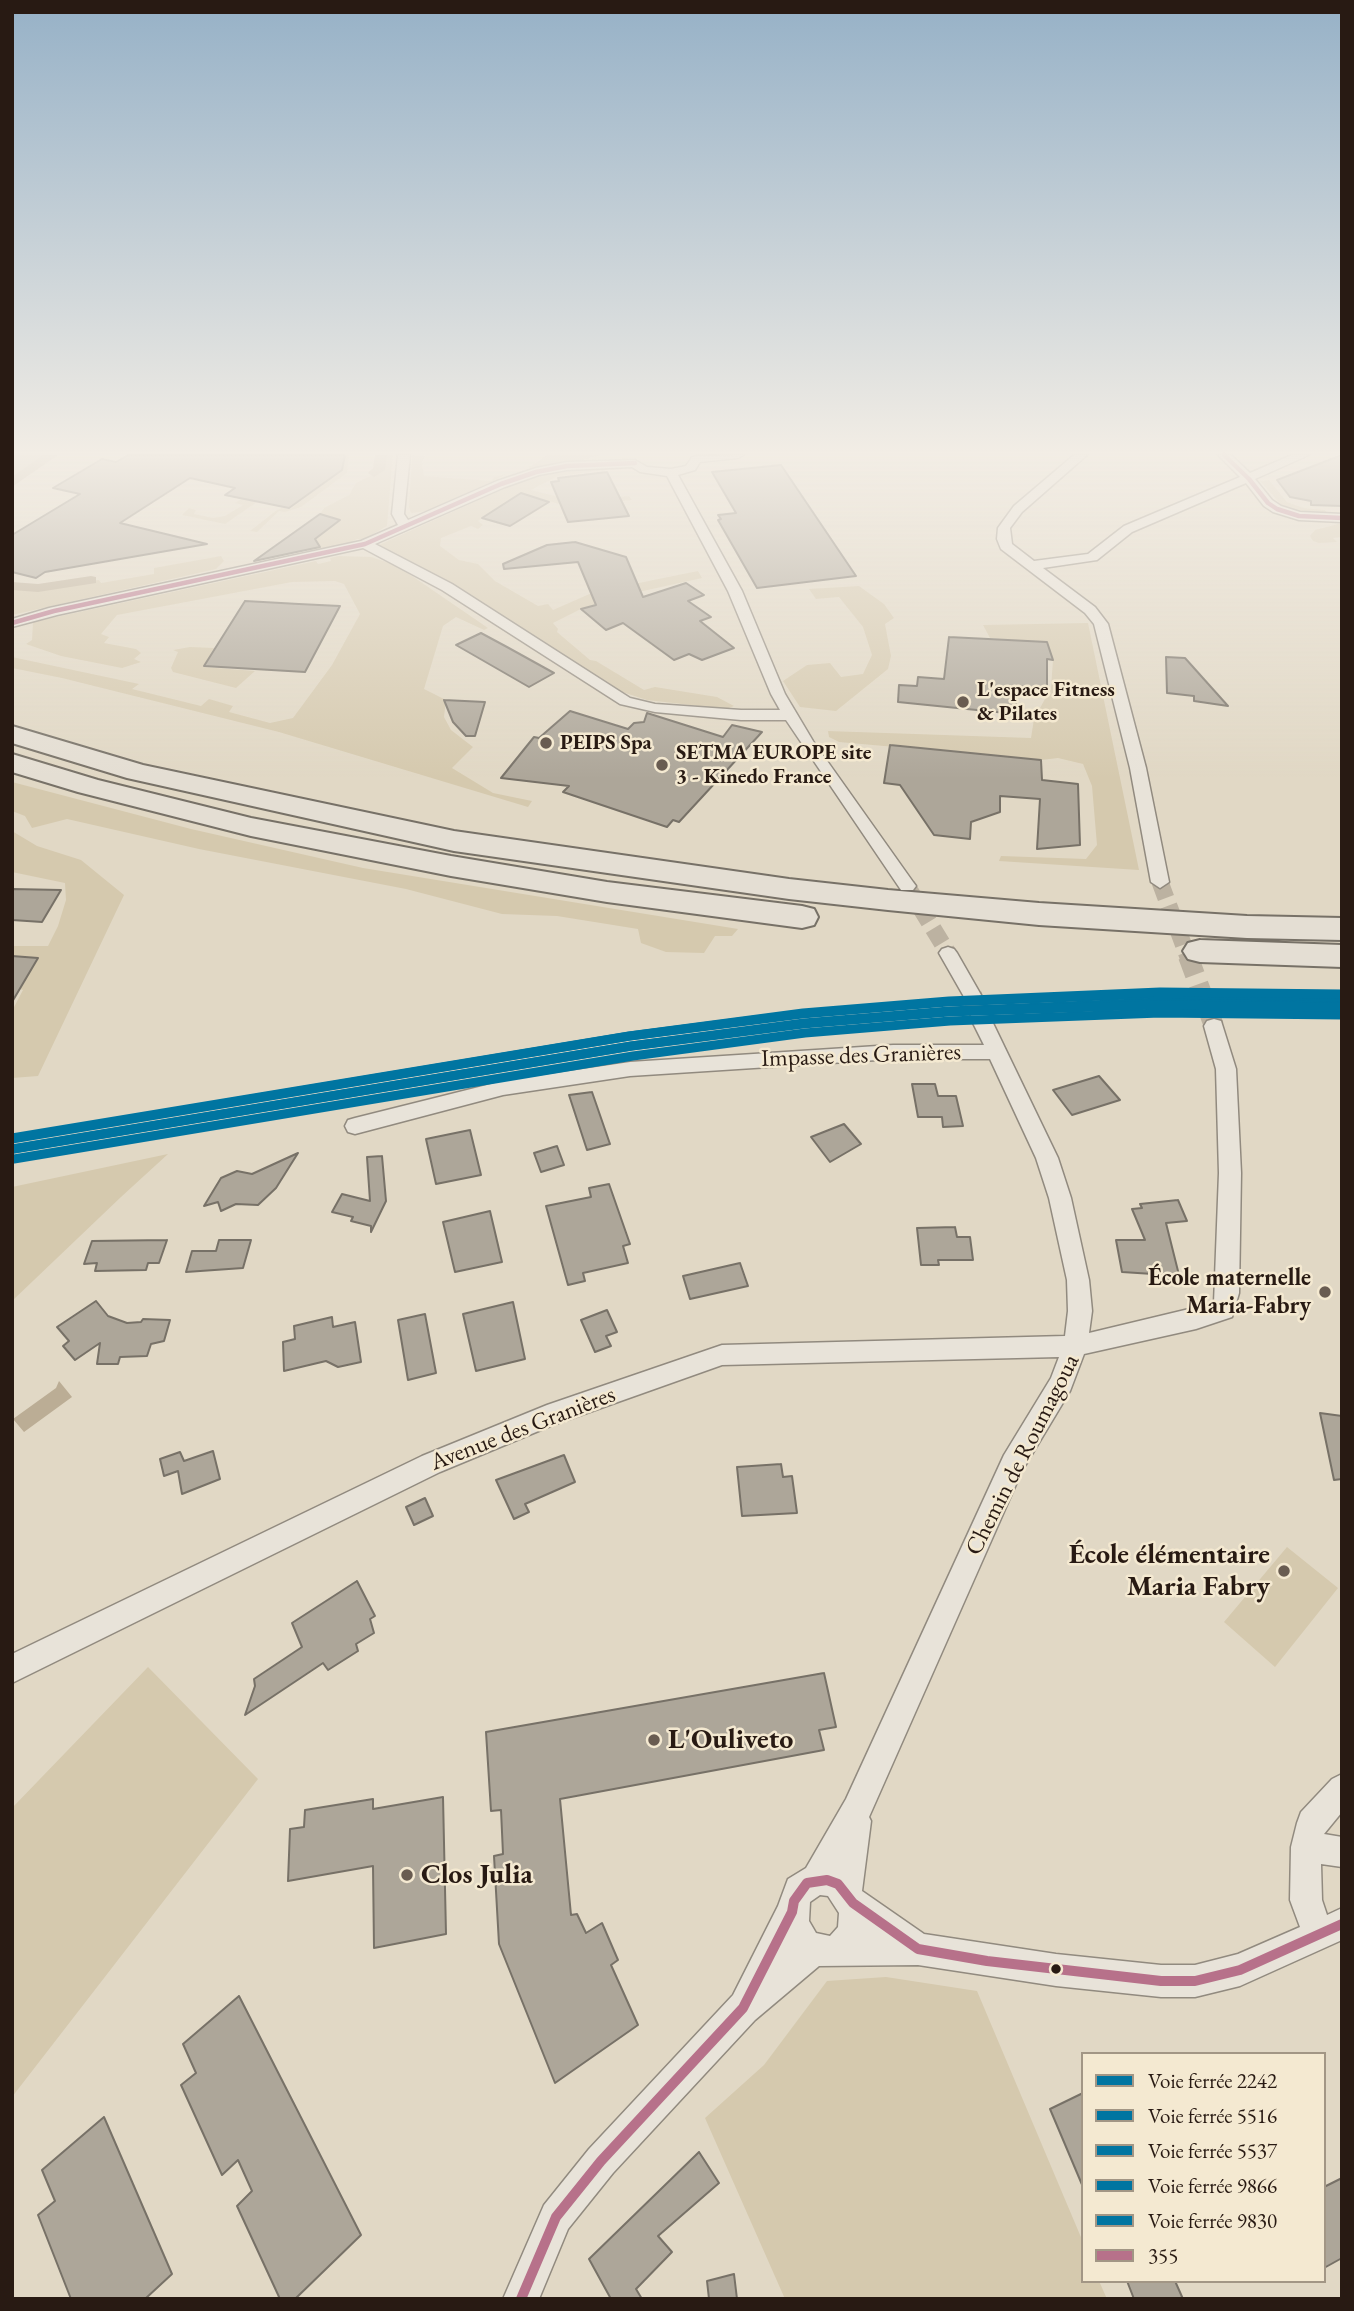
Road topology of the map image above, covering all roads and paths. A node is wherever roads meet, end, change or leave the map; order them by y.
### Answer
1 (278, 563) edge
2 (401, 563) edge
3 (720, 563) edge
4 (1026, 563) edge
5 (1051, 563) edge
6 (1030, 566) junction
7 (12, 623) edge
8 (790, 715) junction
9 (12, 734) edge
10 (12, 763) edge
11 (1160, 882) tunnel mouth
12 (906, 886) tunnel mouth
13 (1342, 929) edge
14 (948, 953) tunnel mouth
15 (1342, 956) edge
16 (972, 995) tunnel mouth
17 (980, 1017) tunnel mouth
18 (1214, 1026) tunnel mouth
19 (995, 1052) junction
20 (355, 1126) dead end
21 (1075, 1346) junction
22 (12, 1669) edge
23 (1342, 1789) edge
24 (857, 1810) junction
25 (1306, 1847) junction
26 (1342, 1852) edge
27 (817, 1880) junction
28 (849, 1898) junction
29 (792, 1912) junction
30 (1331, 1930) edge
31 (918, 1949) junction
32 (827, 1950) junction
33 (743, 2008) junction
34 (522, 2299) edge

1 - 7 street
2 - 8 street
3 - 8 street
4 - 6 street
5 - 6 street
6 - 11 street
8 - 12 street
9 - 13 highway
10 - 15 highway
14 - 16 street
17 - 19 street
18 - 21 street, Chemin de Roumagoua
19 - 20 street, Impasse des Granières
19 - 21 street
21 - 22 street, Avenue des Granières
21 - 24 street, Chemin de Roumagoua
23 - 25 street
24 - 27 street, Chemin de Roumagoua
24 - 28 street, Chemin de Roumagoua
25 - 26 street
25 - 30 street
27 - 28 street
27 - 29 street
28 - 31 street
28 - 32 street
29 - 32 street
29 - 33 street
30 - 31 street
31 - 32 street
32 - 33 street
33 - 34 street

